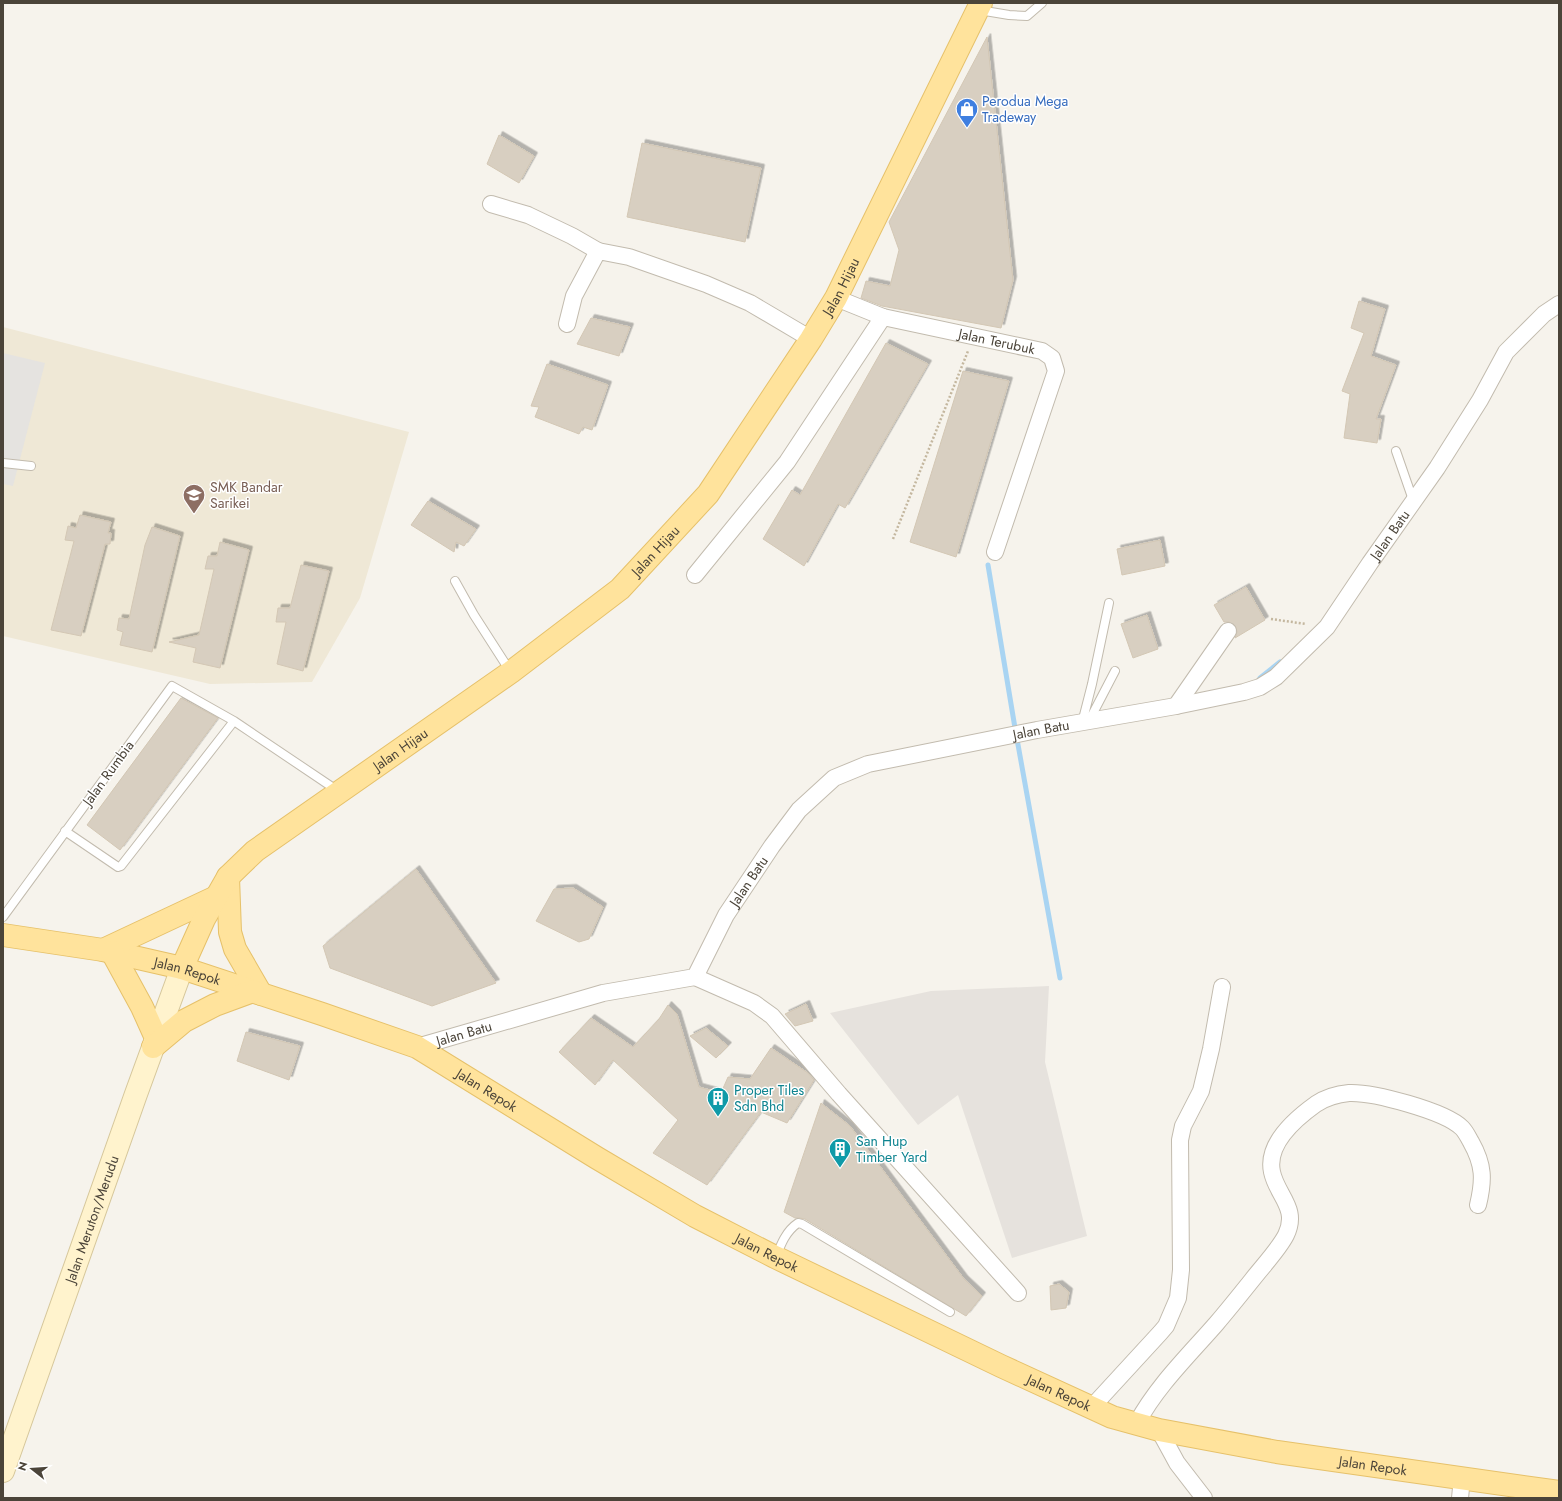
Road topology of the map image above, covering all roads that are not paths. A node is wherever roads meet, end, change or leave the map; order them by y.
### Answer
1 (1042, 3) edge
2 (980, 6) edge
3 (491, 204) dead end
4 (598, 251) junction
5 (836, 298) junction
6 (1559, 304) edge
7 (883, 317) junction
8 (566, 324) dead end
9 (811, 339) junction
10 (1396, 452) dead end
11 (3, 463) edge
12 (31, 466) dead end
13 (1413, 500) junction
14 (996, 552) dead end
15 (695, 575) dead end
16 (455, 581) dead end
17 (1109, 603) dead end
18 (1228, 630) dead end
19 (1115, 671) dead end
20 (511, 672) junction
21 (1176, 706) junction
22 (234, 721) junction
23 (1085, 722) junction
24 (338, 791) junction
25 (65, 831) junction
26 (228, 878) junction
27 (216, 897) junction
28 (3, 917) edge
29 (3, 934) edge
30 (108, 951) junction
31 (182, 968) junction
32 (695, 978) junction
33 (1222, 988) dead end
34 (257, 992) junction
35 (155, 1043) junction
36 (417, 1047) junction
37 (1478, 1205) dead end
38 (775, 1257) junction
39 (1018, 1293) dead end
40 (950, 1312) dead end
41 (1092, 1408) junction
42 (1137, 1423) junction
43 (1158, 1430) junction
44 (3, 1471) edge
45 (1461, 1488) edge
46 (1559, 1492) edge
47 (1204, 1498) edge

1 - 2 lane
2 - 5 main road, Jalan Hijau
3 - 4 street
4 - 8 street
4 - 9 street
5 - 7 street, Jalan Terubuk
5 - 9 main road, Jalan Hijau
6 - 13 street, Jalan Batu
7 - 14 street, Jalan Terubuk
7 - 15 street
9 - 20 main road, Jalan Hijau
10 - 13 lane
11 - 12 lane
13 - 21 street, Jalan Batu
16 - 20 lane
17 - 23 lane
18 - 21 street
19 - 23 lane, Jalan Batu
20 - 24 main road, Jalan Hijau
21 - 23 street, Jalan Batu
22 - 24 lane
22 - 25 lane, Jalan Rumbia
22 - 25 lane
23 - 32 street, Jalan Batu
24 - 26 main road, Jalan Hijau
25 - 28 lane, Jalan Rumbia
26 - 27 main road, Jalan Hijau
26 - 34 main road
27 - 30 main road
27 - 31 main road, Jalan Hijau
29 - 30 main road, Jalan Repok
30 - 31 main road, Jalan Repok
30 - 35 main road
31 - 34 main road, Jalan Repok
31 - 35 main road, Jalan Meruton/Merudu
32 - 36 street, Jalan Batu
32 - 39 street
33 - 41 street
34 - 35 main road
34 - 36 main road, Jalan Repok
35 - 44 main road, Jalan Meruton/Merudu
36 - 38 main road, Jalan Repok
37 - 42 street
38 - 40 lane
38 - 41 main road, Jalan Repok
41 - 42 main road, Jalan Repok
42 - 43 main road, Jalan Repok
43 - 45 main road, Jalan Repok
43 - 47 street
45 - 46 main road, Jalan Repok

